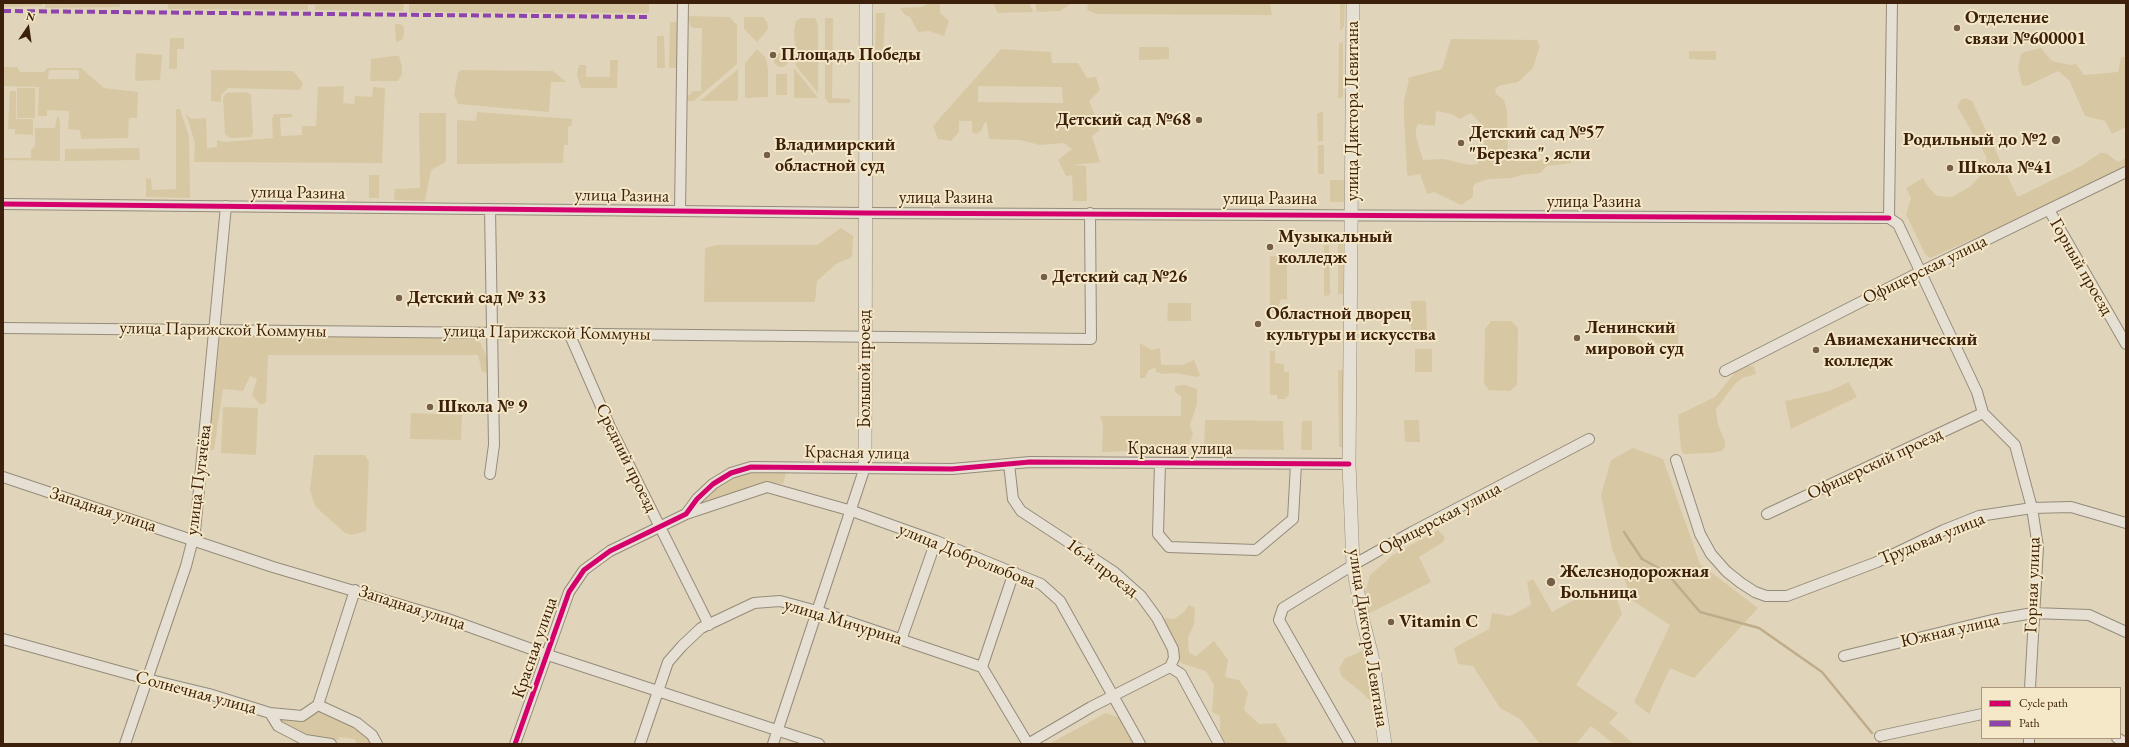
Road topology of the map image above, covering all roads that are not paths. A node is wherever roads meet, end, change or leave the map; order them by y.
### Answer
1 (683, 3) edge
2 (866, 3) edge
3 (1353, 3) edge
4 (1892, 3) edge
5 (2126, 172) edge
6 (3, 204) edge
7 (226, 206) junction
8 (490, 209) junction
9 (2048, 210) junction
10 (680, 211) junction
11 (866, 213) junction
12 (1090, 213) junction
13 (1352, 214) junction
14 (1889, 218) junction
15 (1920, 272) junction
16 (3, 328) edge
17 (215, 330) junction
18 (492, 332) junction
19 (569, 333) junction
20 (865, 337) junction
21 (2126, 344) edge
22 (1725, 371) dead end
23 (1983, 413) junction
24 (1589, 439) dead end
25 (1676, 460) dead end
26 (1160, 463) junction
27 (1009, 464) junction
28 (1296, 464) junction
29 (1349, 464) junction
30 (865, 467) junction
31 (490, 474) dead end
32 (3, 477) edge
33 (2032, 508) junction
34 (852, 511) junction
35 (686, 514) junction
36 (1767, 514) dead end
37 (2126, 523) edge
38 (660, 526) junction
39 (194, 540) junction
40 (936, 542) junction
41 (1353, 565) junction
42 (1014, 572) junction
43 (355, 590) junction
44 (817, 611) junction
45 (2033, 613) junction
46 (709, 625) junction
47 (2126, 632) edge
48 (3, 639) edge
49 (901, 640) junction
50 (548, 654) junction
51 (1844, 656) dead end
52 (982, 667) junction
53 (1170, 667) junction
54 (146, 679) junction
55 (2030, 687) edge
56 (658, 690) junction
57 (1114, 695) junction
58 (318, 705) junction
59 (270, 713) junction
60 (1981, 714) edge
61 (778, 730) junction
62 (1880, 736) dead end
63 (125, 744) edge
64 (331, 744) edge
65 (377, 744) edge
66 (515, 744) edge
67 (640, 744) edge
68 (773, 744) edge
69 (819, 744) edge
70 (1028, 744) edge
71 (1140, 744) edge
72 (1219, 744) edge
73 (1350, 744) edge
74 (1385, 744) edge

1 - 10 street
2 - 11 street, Большой проезд
3 - 13 street, улица Диктора Левитана
4 - 14 street
5 - 9 street, Офицерская улица
6 - 7 street, улица Разина
7 - 8 street, улица Разина
7 - 17 street, улица Пугачёва
8 - 10 street, улица Разина
8 - 18 street
9 - 15 street, Офицерская улица
9 - 21 street, Горный проезд
10 - 11 street, улица Разина
11 - 12 street, улица Разина
11 - 20 street, Большой проезд
12 - 13 street, улица Разина
12 - 20 street, улица Парижской Коммуны
13 - 14 street, улица Разина
13 - 29 street, улица Диктора Левитана
14 - 15 street, Горная улица
15 - 22 street, Офицерская улица
15 - 23 street, Горная улица
16 - 17 street, улица Парижской Коммуны
17 - 18 street, улица Парижской Коммуны
17 - 39 street, улица Пугачёва
18 - 19 street, улица Парижской Коммуны
18 - 31 street
19 - 20 street, улица Парижской Коммуны
19 - 38 street, Средний проезд
20 - 30 street, Большой проезд
23 - 33 street, Горная улица
23 - 36 street, Офицерский проезд
24 - 41 street, Офицерская улица
25 - 33 street, Трудовая улица
26 - 27 street, Красная улица
26 - 28 street, Красная улица
26 - 28 street
27 - 30 street, Красная улица
27 - 53 street, 16-й проезд
28 - 29 street, Красная улица
29 - 41 street, улица Диктора Левитана
30 - 34 street, Большой проезд
30 - 35 street, Красная улица
32 - 39 street, Западная улица
33 - 37 street, Трудовая улица
33 - 45 street, Горная улица
34 - 35 street, Красная улица
34 - 40 street, улица Добролюбова
34 - 44 street, Большой проезд
35 - 38 street, Красная улица
38 - 46 street, Средний проезд
38 - 50 street, Красная улица
39 - 43 street, Западная улица
39 - 54 street, улица Пугачёва
40 - 42 street, улица Добролюбова
40 - 49 street
41 - 73 street, Офицерская улица
41 - 74 street, улица Диктора Левитана
42 - 52 street
42 - 57 street, улица Добролюбова
43 - 50 street, Западная улица
43 - 58 street
44 - 46 street, улица Мичурина
44 - 49 street, улица Мичурина
44 - 61 street, Большой проезд
45 - 47 street, Южная улица
45 - 51 street, Южная улица
45 - 55 street, Горная улица
46 - 56 street, улица Мичурина
48 - 54 street, Солнечная улица
49 - 52 street, улица Мичурина
50 - 56 street, Западная улица
50 - 66 street, Красная улица
52 - 70 street
53 - 57 street
53 - 72 street
54 - 59 street, Солнечная улица
54 - 63 street, улица Пугачёва
56 - 61 street, Западная улица
56 - 67 street, улица Мичурина
57 - 70 street
57 - 71 street, улица Добролюбова
58 - 59 street, Солнечная улица
58 - 65 street
59 - 64 street
60 - 62 street
61 - 68 street, Большой проезд
61 - 69 street, Западная улица

